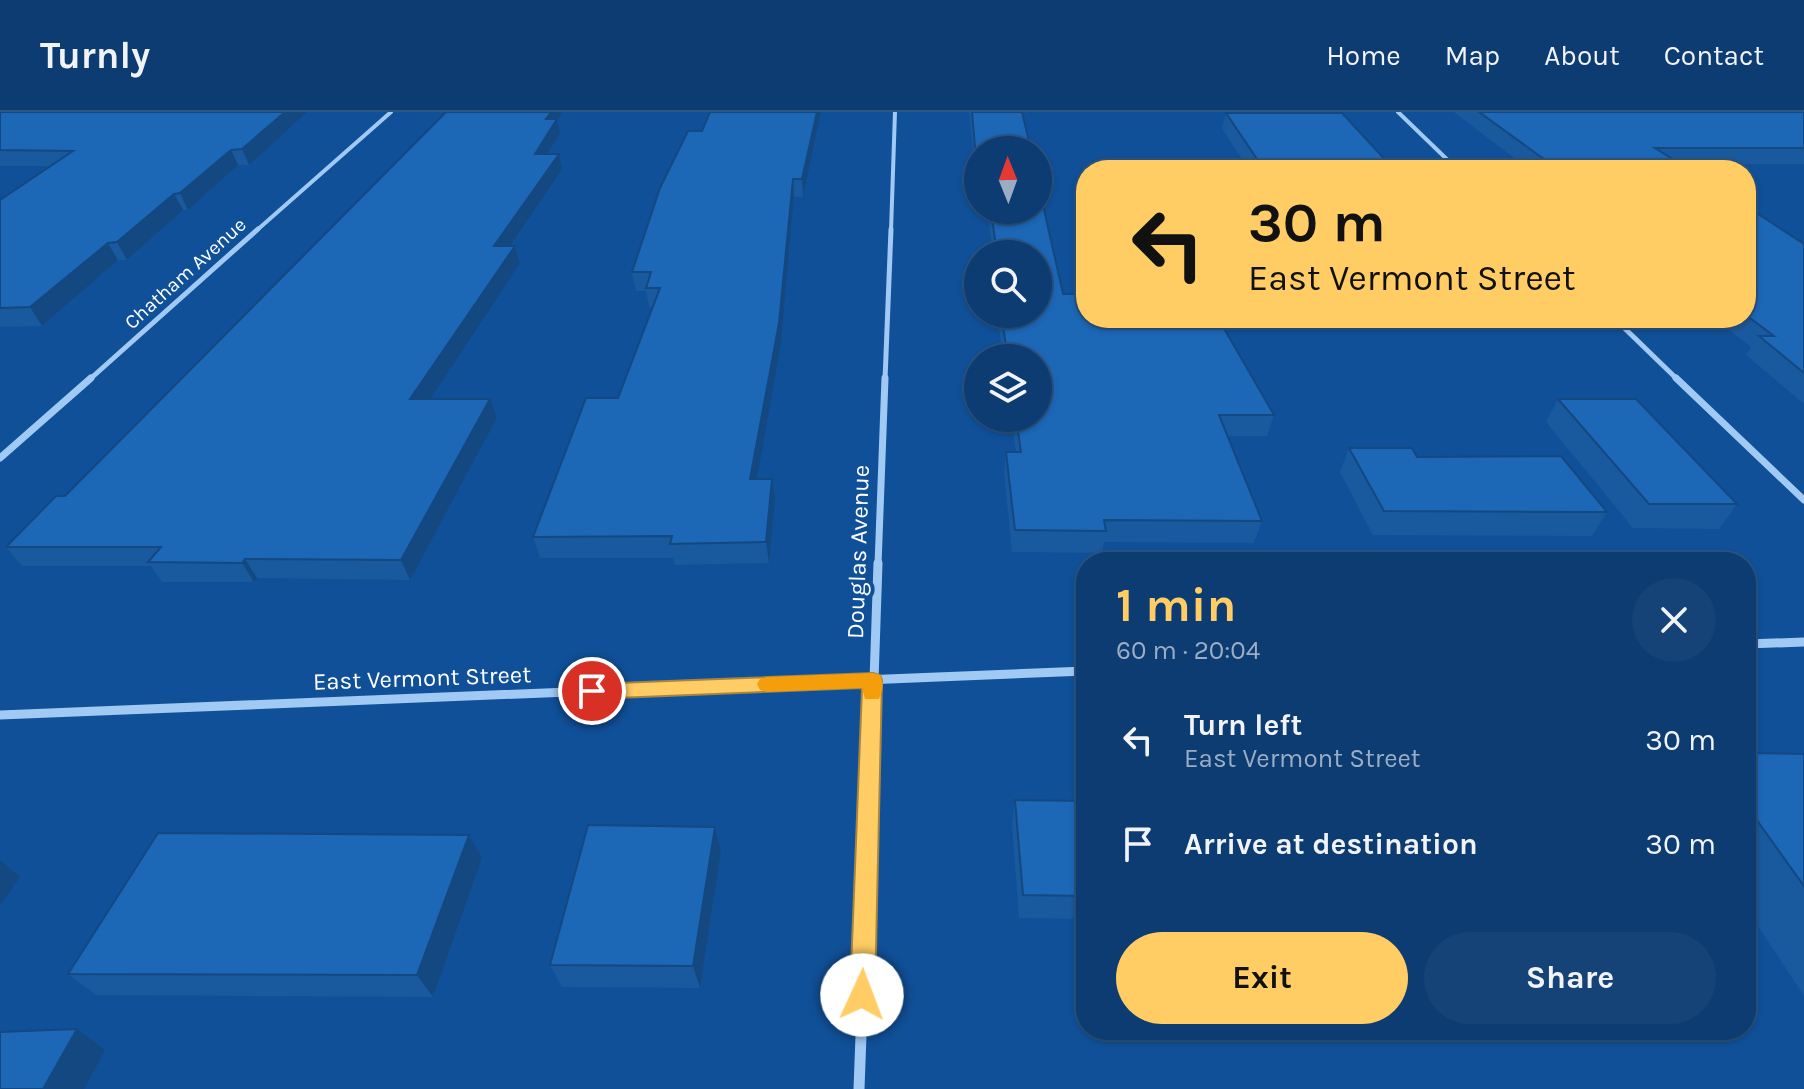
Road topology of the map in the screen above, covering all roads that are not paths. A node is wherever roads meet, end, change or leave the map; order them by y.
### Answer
1 (391, 112) edge
2 (895, 112) edge
3 (1398, 112) edge
4 (1448, 160) edge
5 (1624, 328) edge
6 (0, 458) edge
7 (1804, 500) edge
8 (1804, 642) edge
9 (1756, 644) edge
10 (1076, 671) edge
11 (873, 680) junction
12 (0, 715) edge
13 (859, 1089) edge

1 - 6 street, Chatham Avenue
2 - 11 street, Douglas Avenue
3 - 4 street
5 - 7 street
8 - 9 street
10 - 11 street, East Vermont Street
11 - 12 street, East Vermont Street
11 - 13 street, Douglas Avenue

